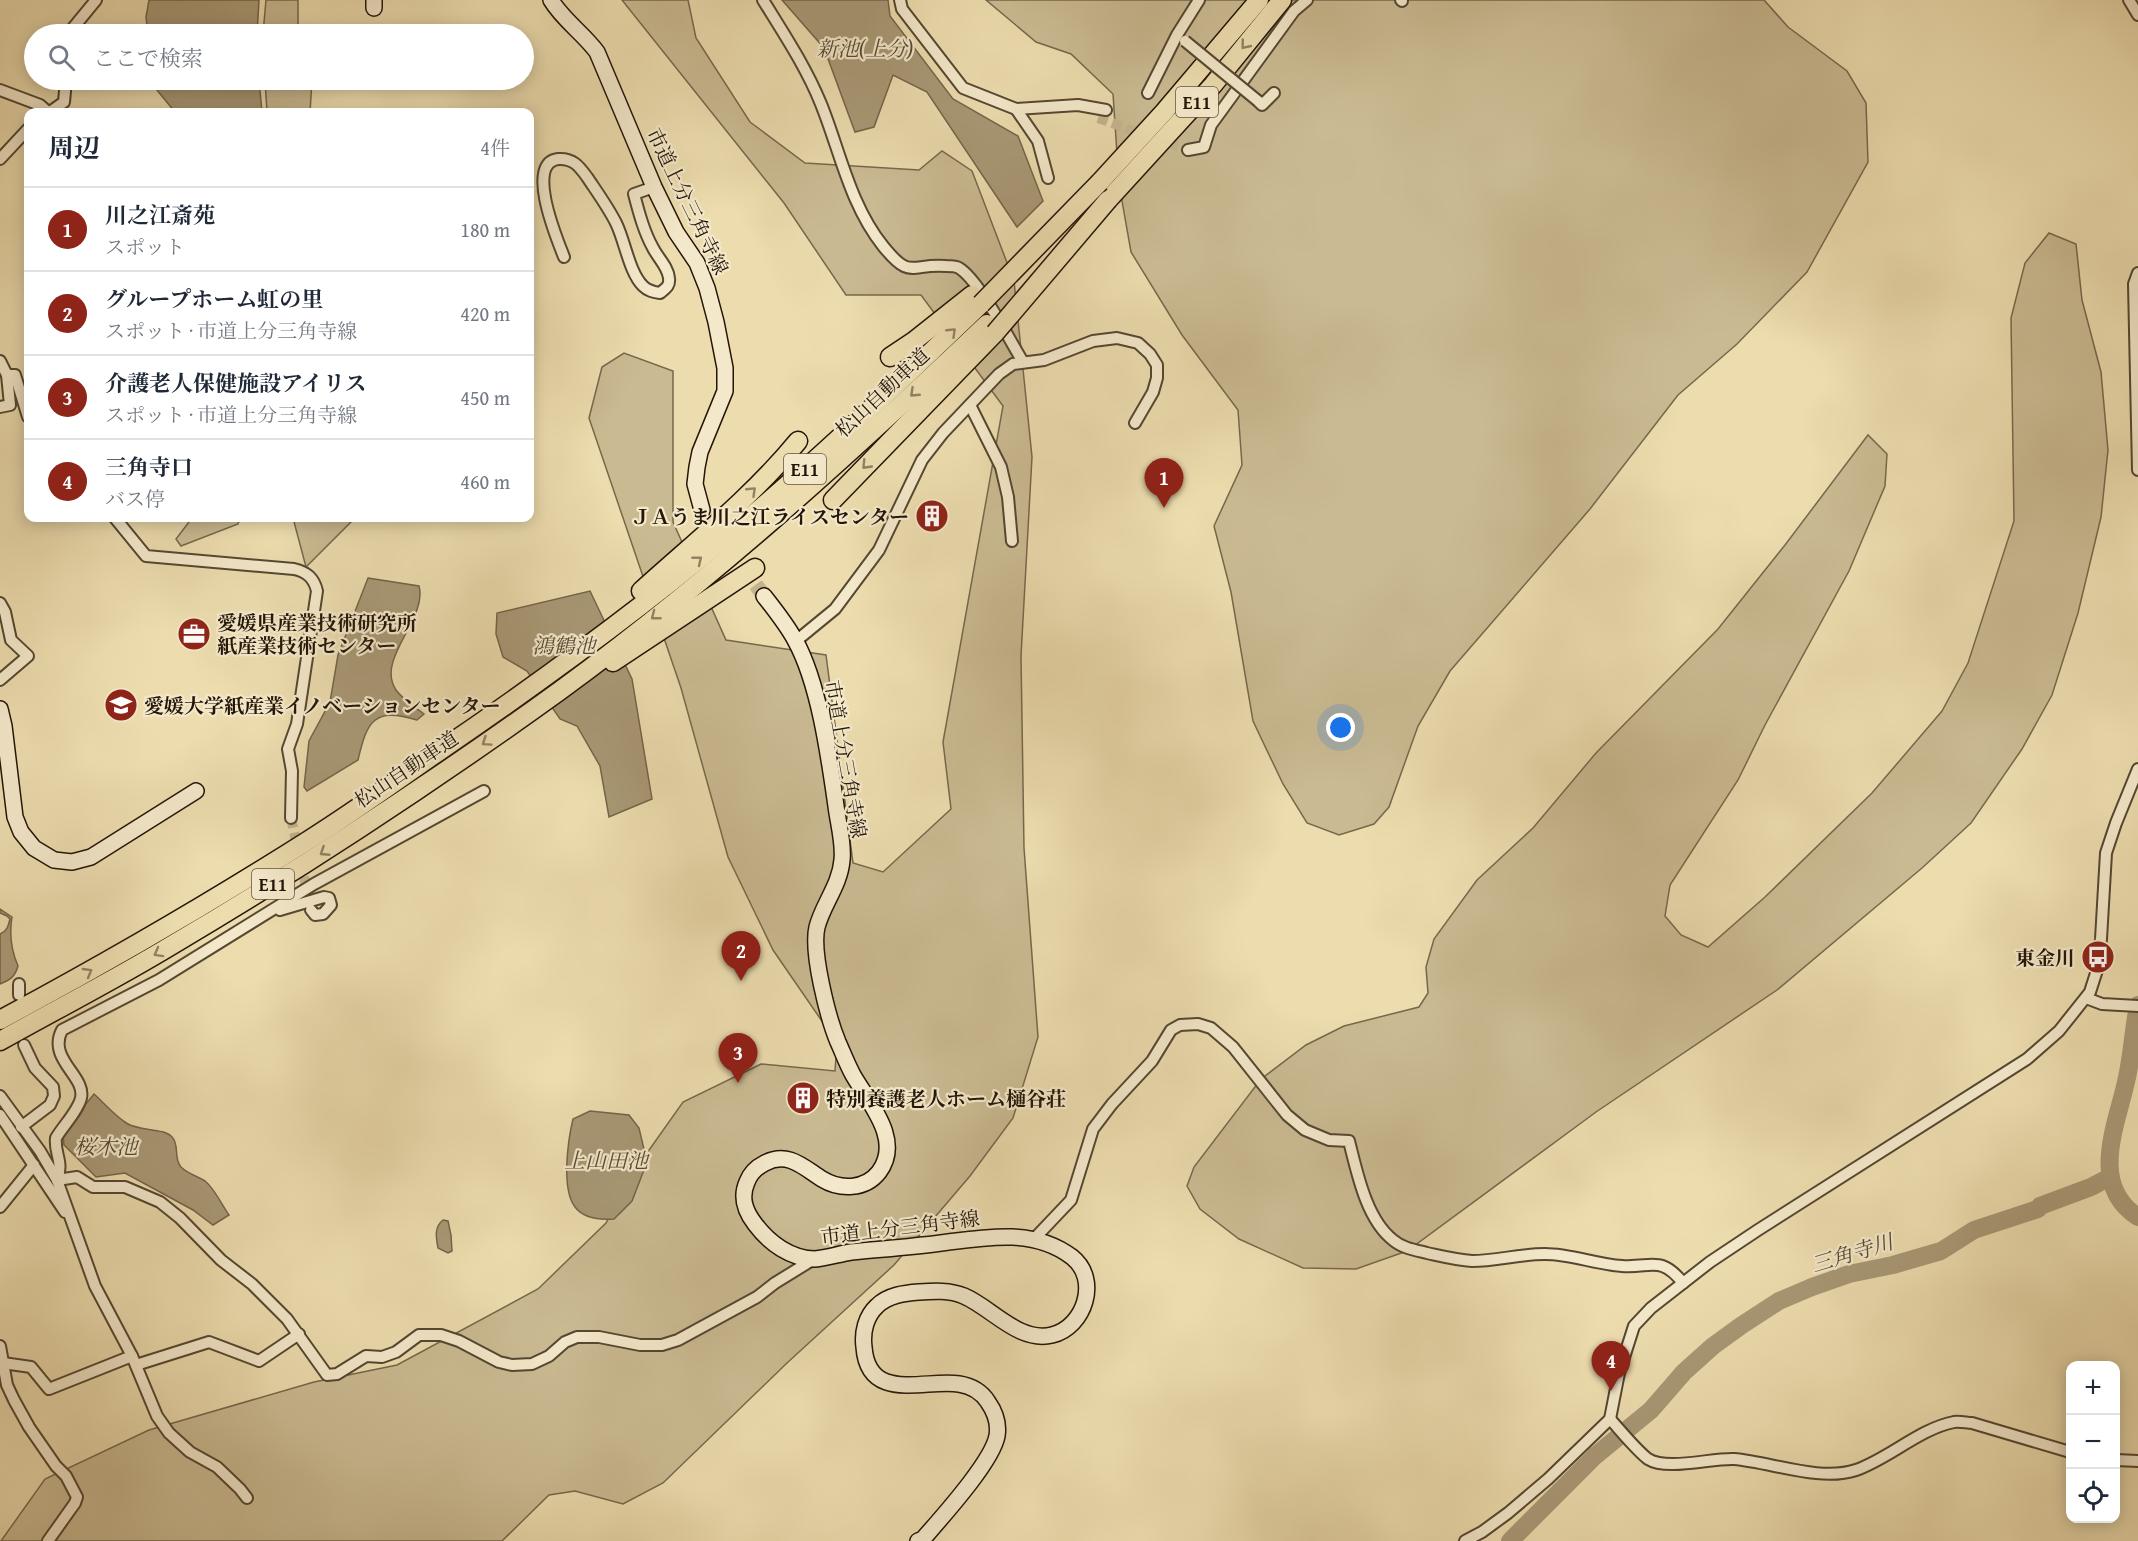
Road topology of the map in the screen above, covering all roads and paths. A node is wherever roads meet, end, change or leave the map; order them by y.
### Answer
1 (96, 0) edge
2 (551, 0) edge
3 (763, 0) edge
4 (900, 0) edge
5 (1199, 0) edge
6 (1259, 0) edge
7 (1282, 0) edge
8 (1307, 0) edge
9 (2129, 0) edge
10 (2138, 15) edge
11 (76, 24) edge
12 (1181, 38) junction
13 (0, 90) edge
14 (65, 90) edge
15 (1149, 93) dead end
16 (1274, 93) dead end
17 (44, 108) edge
18 (55, 108) edge
19 (1016, 109) junction
20 (1102, 114) tunnel mouth
21 (24, 133) edge
22 (1188, 150) dead end
23 (0, 159) edge
24 (1048, 178) dead end
25 (654, 187) junction
26 (564, 257) dead end
27 (2138, 273) edge
28 (976, 300) junction
29 (991, 329) junction
30 (890, 357) dead end
31 (0, 361) edge
32 (1023, 362) junction
33 (7, 375) junction
34 (24, 404) edge
35 (970, 405) junction
36 (0, 407) edge
37 (1135, 423) dead end
38 (798, 441) dead end
39 (2138, 470) edge
40 (833, 500) dead end
41 (702, 510) tunnel mouth
42 (118, 522) edge
43 (1012, 541) dead end
44 (755, 568) dead end
45 (764, 596) tunnel mouth
46 (0, 603) edge
47 (623, 631) junction
48 (796, 641) junction
49 (0, 680) edge
50 (0, 709) edge
51 (2138, 769) edge
52 (196, 791) dead end
53 (484, 791) dead end
54 (291, 818) tunnel mouth
55 (311, 910) dead end
56 (262, 915) junction
57 (62, 987) junction
58 (2086, 998) junction
59 (2138, 1006) edge
60 (0, 1014) edge
61 (0, 1020) edge
62 (0, 1041) edge
63 (24, 1045) dead end
64 (0, 1096) edge
65 (0, 1114) edge
66 (21, 1127) junction
67 (34, 1165) junction
68 (57, 1180) junction
69 (0, 1207) edge
70 (70, 1219) junction
71 (1034, 1239) junction
72 (814, 1259) junction
73 (1683, 1283) junction
74 (298, 1334) junction
75 (0, 1346) edge
76 (134, 1361) junction
77 (3, 1363) junction
78 (1610, 1419) junction
79 (2066, 1451) edge
80 (2120, 1460) edge
81 (2138, 1461) edge
82 (247, 1498) dead end
83 (48, 1541) edge
84 (918, 1541) edge
85 (1465, 1541) edge

1 - 11 street
2 - 25 street, 市道上分三角寺線
3 - 32 street
4 - 19 street
5 - 12 street
6 - 28 highway, E11
7 -> 29 highway, E11, bridge
8 - 22 street
9 - 10 street
12 - 15 street
12 - 16 street, bridge
13 - 17 street
14 - 18 street
19 - 20 street
19 - 24 street
21 - 23 street
25 - 26 street
25 - 41 street, 市道上分三角寺線
27 - 39 street
28 - 30 highway
47 -> 28 highway, 松山自動車道 / E11
29 -> 40 highway
29 -> 47 highway, 松山自動車道 / E11
31 - 33 street
32 - 35 street
32 - 37 street
33 - 34 street
33 - 36 street
35 - 43 street
35 - 48 street
47 -> 38 highway
42 - 54 street
44 - 47 highway
45 - 48 street, 市道上分三角寺線
46 - 49 street
57 -> 47 highway, 松山自動車道 / E11
47 -> 62 highway, 松山自動車道 / E11
48 - 72 street, 市道上分三角寺線
50 - 52 street
51 - 58 street
53 - 56 street
55 - 56 street
56 - 68 street
57 - 60 highway
57 - 61 highway, 松山自動車道 / E11
58 - 59 street
58 - 73 street
63 - 66 street
64 - 66 street
65 - 67 street
66 - 68 street
67 - 69 street
67 - 70 street
68 - 70 street
68 - 74 street
70 - 76 street
71 - 72 street, 市道上分三角寺線
71 - 73 street
71 - 84 street, 市道上分三角寺線
72 - 74 street
73 - 78 street
74 - 76 street
75 - 77 street
76 - 77 street
76 - 82 street
77 - 83 street
78 - 79 street
78 - 85 street
80 - 81 street

